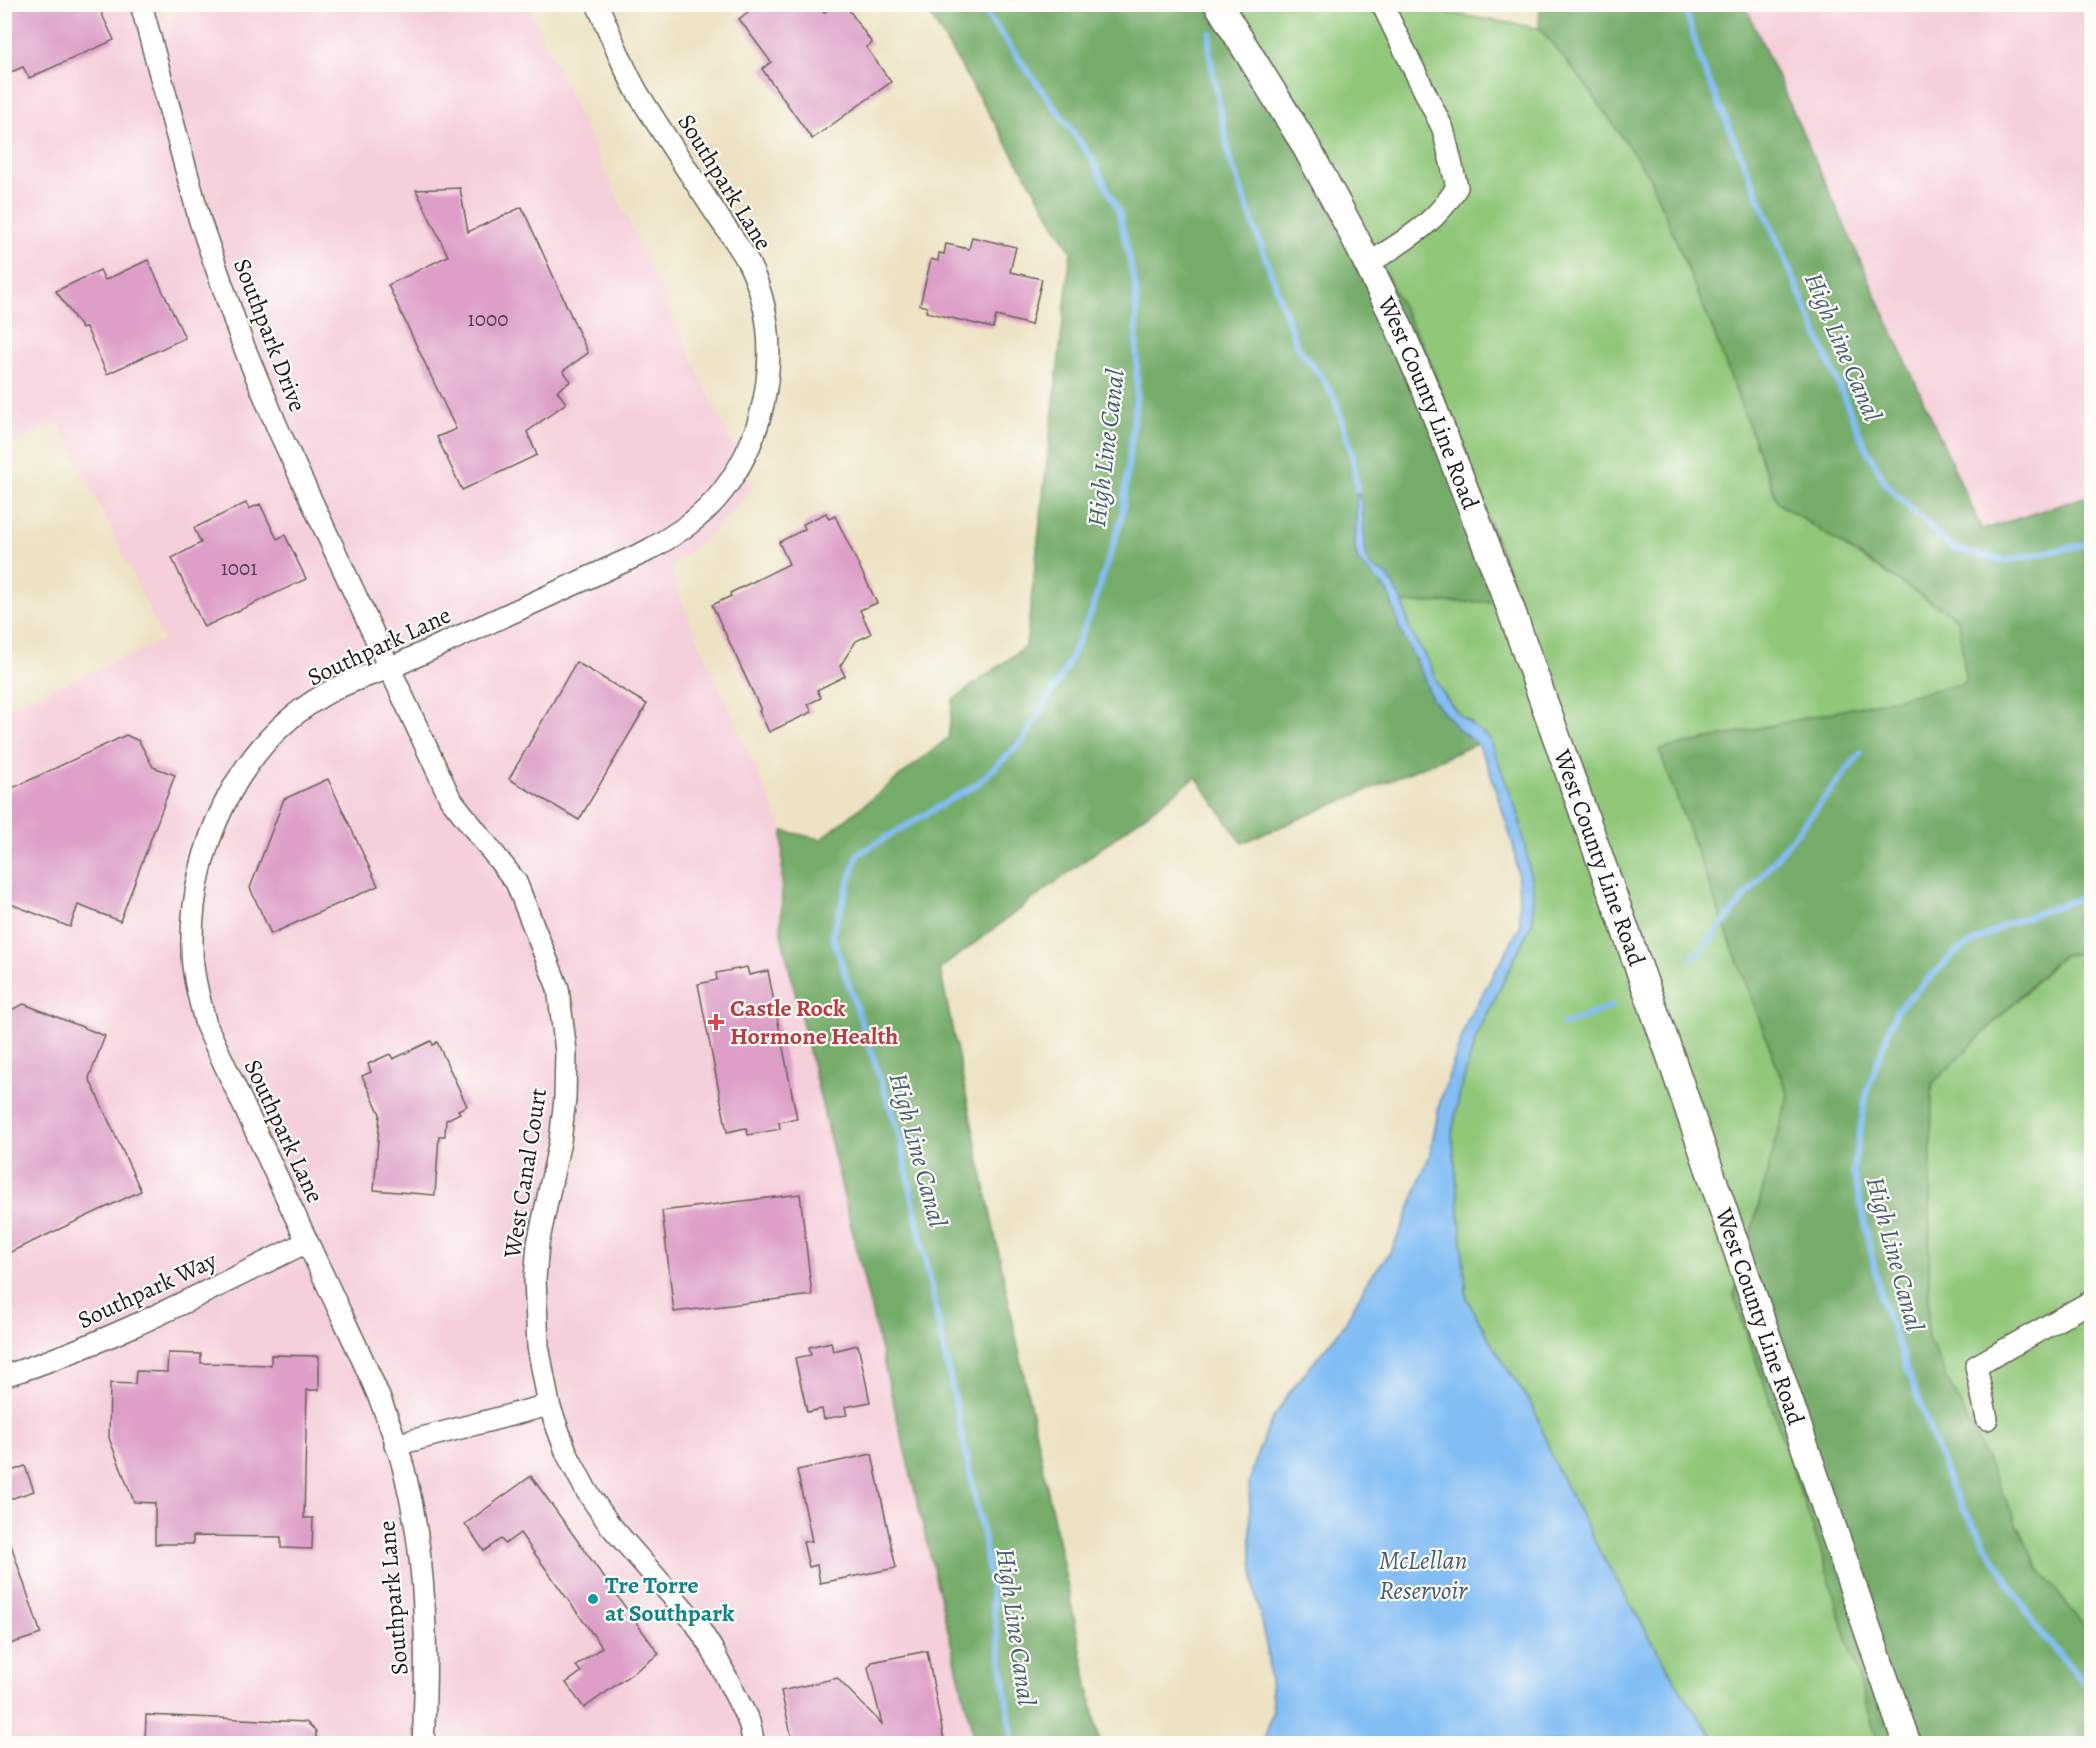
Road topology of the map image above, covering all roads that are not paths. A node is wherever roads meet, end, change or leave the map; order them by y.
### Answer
1 (141, 4) edge
2 (597, 4) edge
3 (1218, 4) edge
4 (1382, 4) edge
5 (1368, 264) junction
6 (390, 668) junction
7 (307, 1242) junction
8 (2091, 1301) edge
9 (4, 1376) edge
10 (549, 1405) junction
11 (1987, 1419) dead end
12 (395, 1445) junction
13 (423, 1743) edge
14 (754, 1743) edge
15 (1907, 1743) edge

1 - 6 street, Southpark Drive
2 - 6 street, Southpark Lane
3 - 5 main road, West County Line Road
4 - 5 street
5 - 15 main road, West County Line Road
6 - 7 street, Southpark Lane
6 - 10 street, West Canal Court
7 - 9 street, Southpark Way
7 - 12 street, Southpark Lane
8 - 11 street
10 - 12 street
10 - 14 street, West Canal Court
12 - 13 street, Southpark Lane

